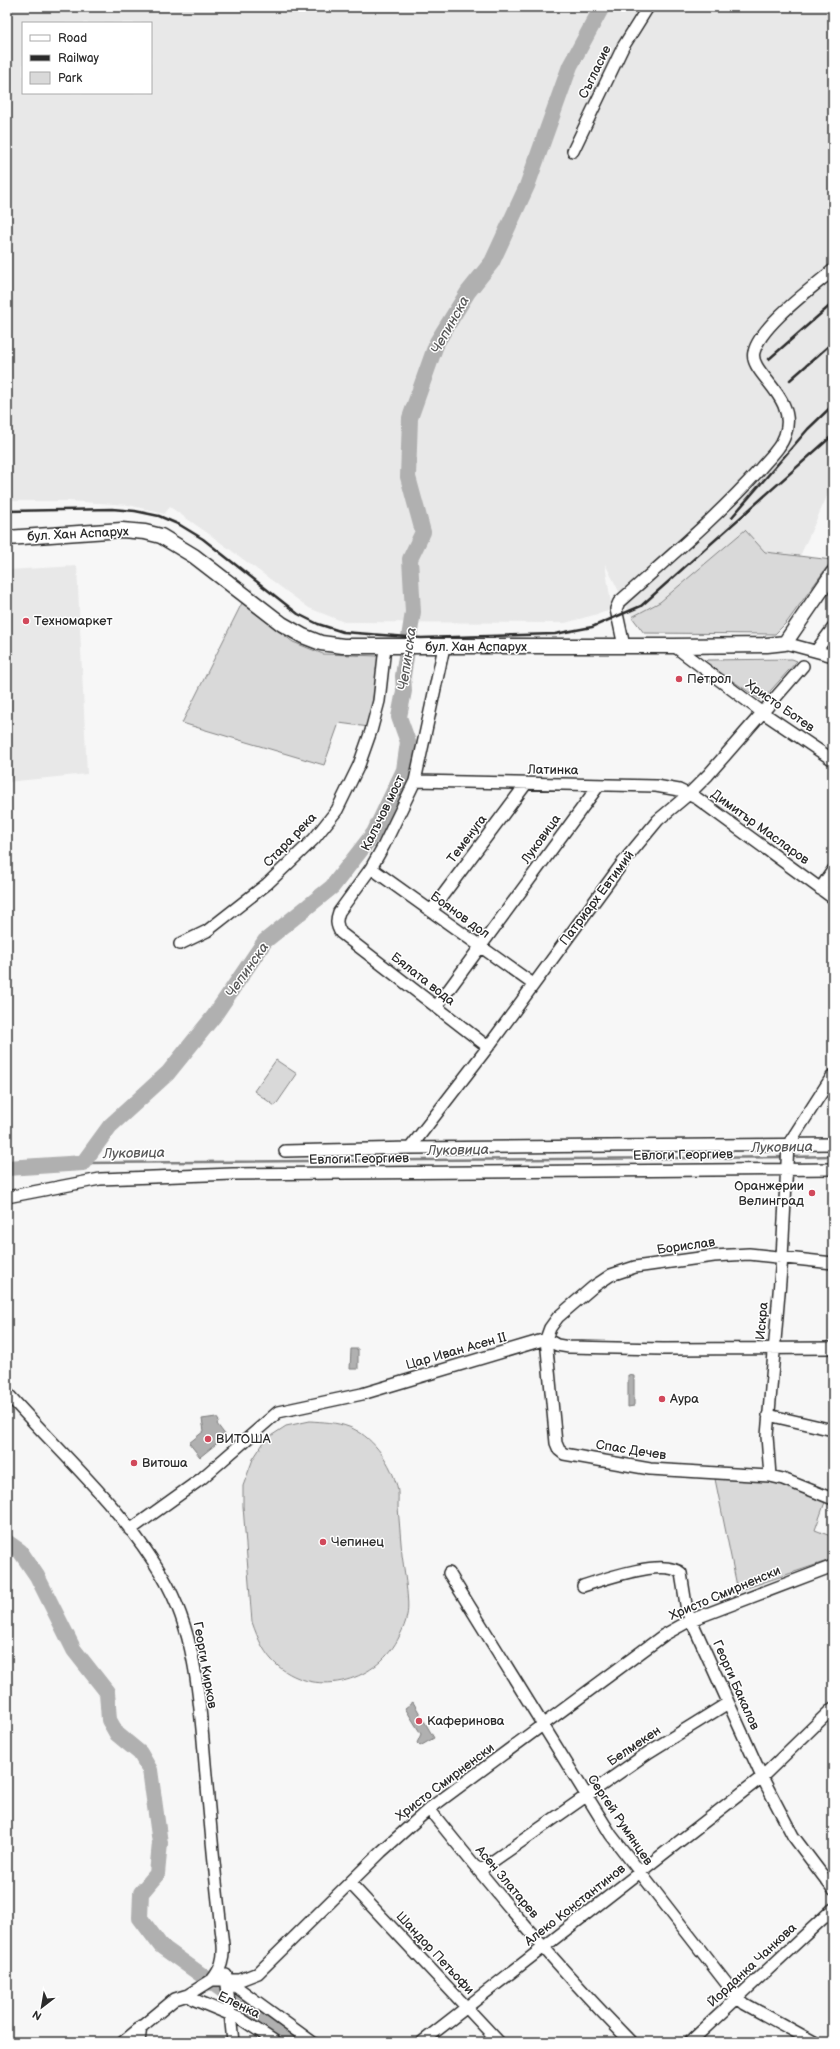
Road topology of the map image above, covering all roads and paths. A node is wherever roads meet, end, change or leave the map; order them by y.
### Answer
1 (648, 7) edge
2 (573, 151) dead end
3 (833, 270) edge
4 (7, 538) edge
5 (833, 573) edge
6 (833, 628) edge
7 (785, 643) junction
8 (624, 646) junction
9 (674, 646) junction
10 (391, 647) junction
11 (444, 647) junction
12 (816, 651) junction
13 (833, 656) edge
14 (803, 666) dead end
15 (762, 712) junction
16 (833, 760) edge
17 (415, 781) junction
18 (526, 784) junction
19 (599, 785) junction
20 (689, 794) junction
21 (371, 868) junction
22 (833, 870) edge
23 (820, 889) junction
24 (833, 898) edge
25 (431, 911) junction
26 (340, 933) joint
27 (180, 944) dead end
28 (480, 947) junction
29 (533, 984) junction
30 (436, 1007) junction
31 (488, 1047) junction
32 (833, 1075) edge
33 (833, 1144) edge
34 (788, 1145) junction
35 (410, 1148) junction
36 (285, 1151) dead end
37 (786, 1168) junction
38 (833, 1169) edge
39 (7, 1197) edge
40 (782, 1257) junction
41 (833, 1263) edge
42 (546, 1340) junction
43 (774, 1348) junction
44 (833, 1348) edge
45 (7, 1393) edge
46 (768, 1415) junction
47 (833, 1430) edge
48 (770, 1476) junction
49 (833, 1499) edge
50 (130, 1530) junction
51 (833, 1566) edge
52 (449, 1573) dead end
53 (583, 1586) dead end
54 (691, 1620) junction
55 (728, 1703) junction
56 (833, 1708) edge
57 (544, 1725) junction
58 (762, 1778) junction
59 (586, 1796) junction
60 (428, 1809) junction
61 (479, 1871) junction
62 (639, 1873) junction
63 (350, 1883) junction
64 (833, 1889) edge
65 (833, 1909) edge
66 (544, 1948) junction
67 (224, 1956) junction
68 (212, 1980) junction
69 (227, 1983) junction
70 (188, 1995) junction
71 (737, 1997) junction
72 (467, 2007) junction
73 (230, 2009) junction
74 (141, 2026) junction
75 (123, 2042) edge
76 (140, 2042) edge
77 (233, 2042) edge
78 (276, 2042) edge
79 (312, 2042) edge
80 (422, 2042) edge
81 (499, 2042) edge
82 (631, 2042) edge
83 (690, 2042) edge
84 (814, 2042) edge

1 - 2 street, Съгласие
3 - 8 street
4 - 10 main road, бул. Хан Аспарух
5 - 7 main road
6 - 12 street
7 - 9 main road, бул. Хан Аспарух
7 - 12 street, бул. Хан Аспарух
8 - 9 main road, бул. Хан Аспарух
8 - 11 main road, бул. Хан Аспарух
9 - 15 street, Христо Ботев
10 - 11 main road, бул. Хан Аспарух
10 - 27 street, Стара река
11 - 17 street, Калъчов мост
12 - 13 street, бул. Хан Аспарух
14 - 15 street, Патриарх Евтимий
15 - 16 street, Христо Ботев
15 - 20 street, Патриарх Евтимий
17 - 18 street, Латинка
17 - 21 street, Калъчов мост
18 - 19 street, Латинка
18 - 25 street, Теменуга
19 - 20 street, Латинка
19 - 28 street, Луковица
20 - 23 street, Димитър Масларов
20 - 29 street, Патриарх Евтимий
21 - 25 street, Боянов дол
21 - 26 street, Калъчов мост
22 - 23 street
23 - 24 street, Димитър Масларов
25 - 28 street, Боянов дол
26 - 30 street, Бялата вода
28 - 29 street, Боянов дол
28 - 30 street, Луковица
29 - 31 street, Патриарх Евтимий
30 - 31 street, Бялата вода
31 - 35 street, Патриарх Евтимий
32 - 34 street
33 - 34 street, Евлоги Георгиев
34 - 35 street, Евлоги Георгиев
34 - 37 street
35 - 36 street, Евлоги Георгиев
37 - 38 street, Евлоги Георгиев
37 - 39 street, Евлоги Георгиев
37 - 40 street, Искра
40 - 41 street, Борислав
40 - 42 street, Борислав
40 - 43 street, Искра
42 - 43 street
42 - 48 street, Спас Дечев
42 - 50 street, Цар Иван Асен II
43 - 44 street
43 - 46 street, Искра
45 - 50 street, Георги Кирков
46 - 47 street
46 - 48 street, Искра
48 - 49 street, Спас Дечев
50 - 67 street, Георги Кирков
51 - 54 street, Христо Смирненски
52 - 57 street, Сергей Румянцев
53 - 54 street, Георги Бакалов
54 - 55 street, Георги Бакалов
54 - 57 street, Христо Смирненски
55 - 58 street, Георги Бакалов
55 - 59 street, Белмекен
56 - 58 street, Алеко Константинов
57 - 59 street, Сергей Румянцев
57 - 60 street, Христо Смирненски
58 - 62 street, Алеко Константинов
58 - 64 street, Георги Бакалов
59 - 61 street, Белмекен
59 - 62 street, Сергей Румянцев
60 - 61 street, Асен Златарев
60 - 63 street, Христо Смирненски
61 - 66 street, Асен Златарев
62 - 66 street, Алеко Константинов
62 - 71 street, Сергей Румянцев
63 - 69 street, Христо Смирненски
63 - 72 street, Шандор Петьофи
65 - 71 street, Йорданка Чанкова
66 - 72 street, Алеко Константинов
66 - 82 street, Асен Златарев
67 - 68 street, Георги Кирков
67 - 69 street, Георги Кирков
68 - 69 street, Христо Смирненски
68 - 70 street
69 - 73 street, Георги Кирков
69 - 79 street
70 - 73 street, Еленка
70 - 74 street
71 - 83 street, Йорданка Чанкова
71 - 84 street, Сергей Румянцев
72 - 80 street, Алеко Константинов
72 - 81 street, Шандор Петьофи
73 - 77 street, Георги Кирков
73 - 78 street, Еленка
74 - 75 street
74 - 76 street

